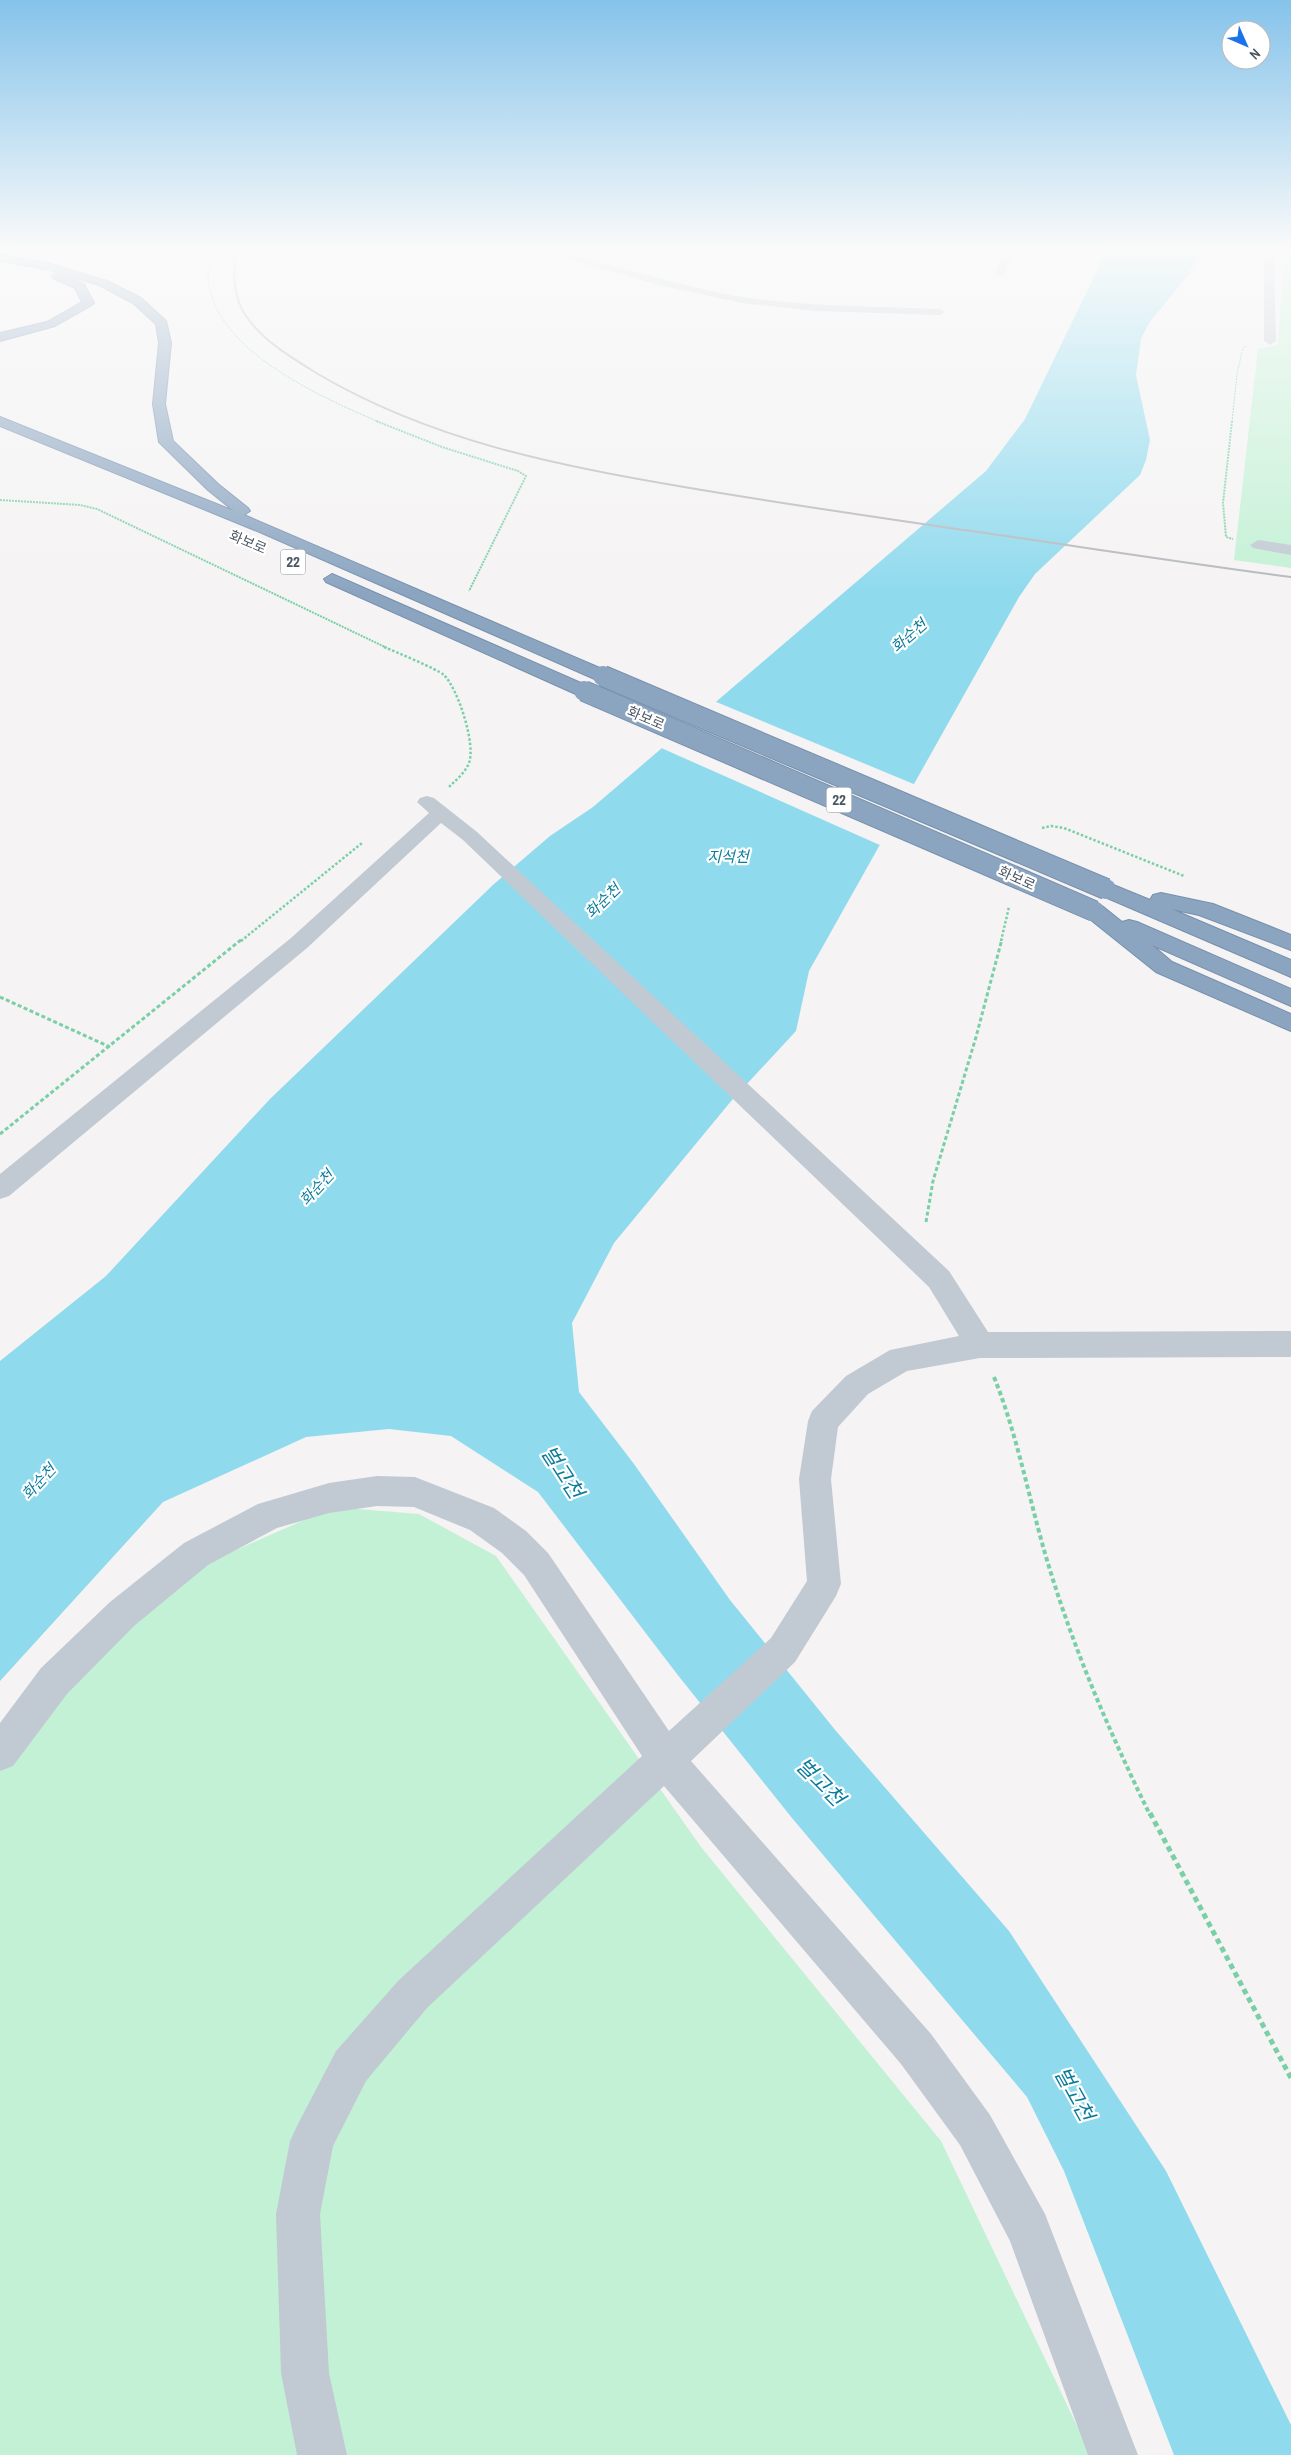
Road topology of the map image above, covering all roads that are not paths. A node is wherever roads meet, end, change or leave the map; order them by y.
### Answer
1 (162, 363) edge
2 (0, 421) edge
3 (0, 437) edge
4 (73, 468) dead end
5 (267, 530) junction
6 (1258, 546) road end
7 (1291, 550) edge
8 (320, 574) dead end
9 (1106, 889) junction
10 (1094, 912) junction
11 (1291, 944) edge
12 (1291, 969) edge
13 (1291, 998) edge
14 (1291, 1023) edge
15 (0, 1189) edge
16 (1291, 1344) edge
17 (980, 1345) junction
18 (676, 1751) junction
19 (0, 1753) edge
20 (322, 2455) edge
21 (1113, 2455) edge

1 - 5 highway, 22
2 - 5 highway, 화보로 / 22
3 - 4 highway
5 - 9 highway, 화보로 / 22, bridge
6 - 7 street
8 - 10 highway, 화보로 / 22, bridge
9 - 11 highway
9 - 12 highway, 화보로 / 22
10 - 13 highway, 화보로 / 22
10 - 14 highway
15 - 17 street
16 - 17 street
17 - 18 street
18 - 19 street
18 - 20 street
18 - 21 street

